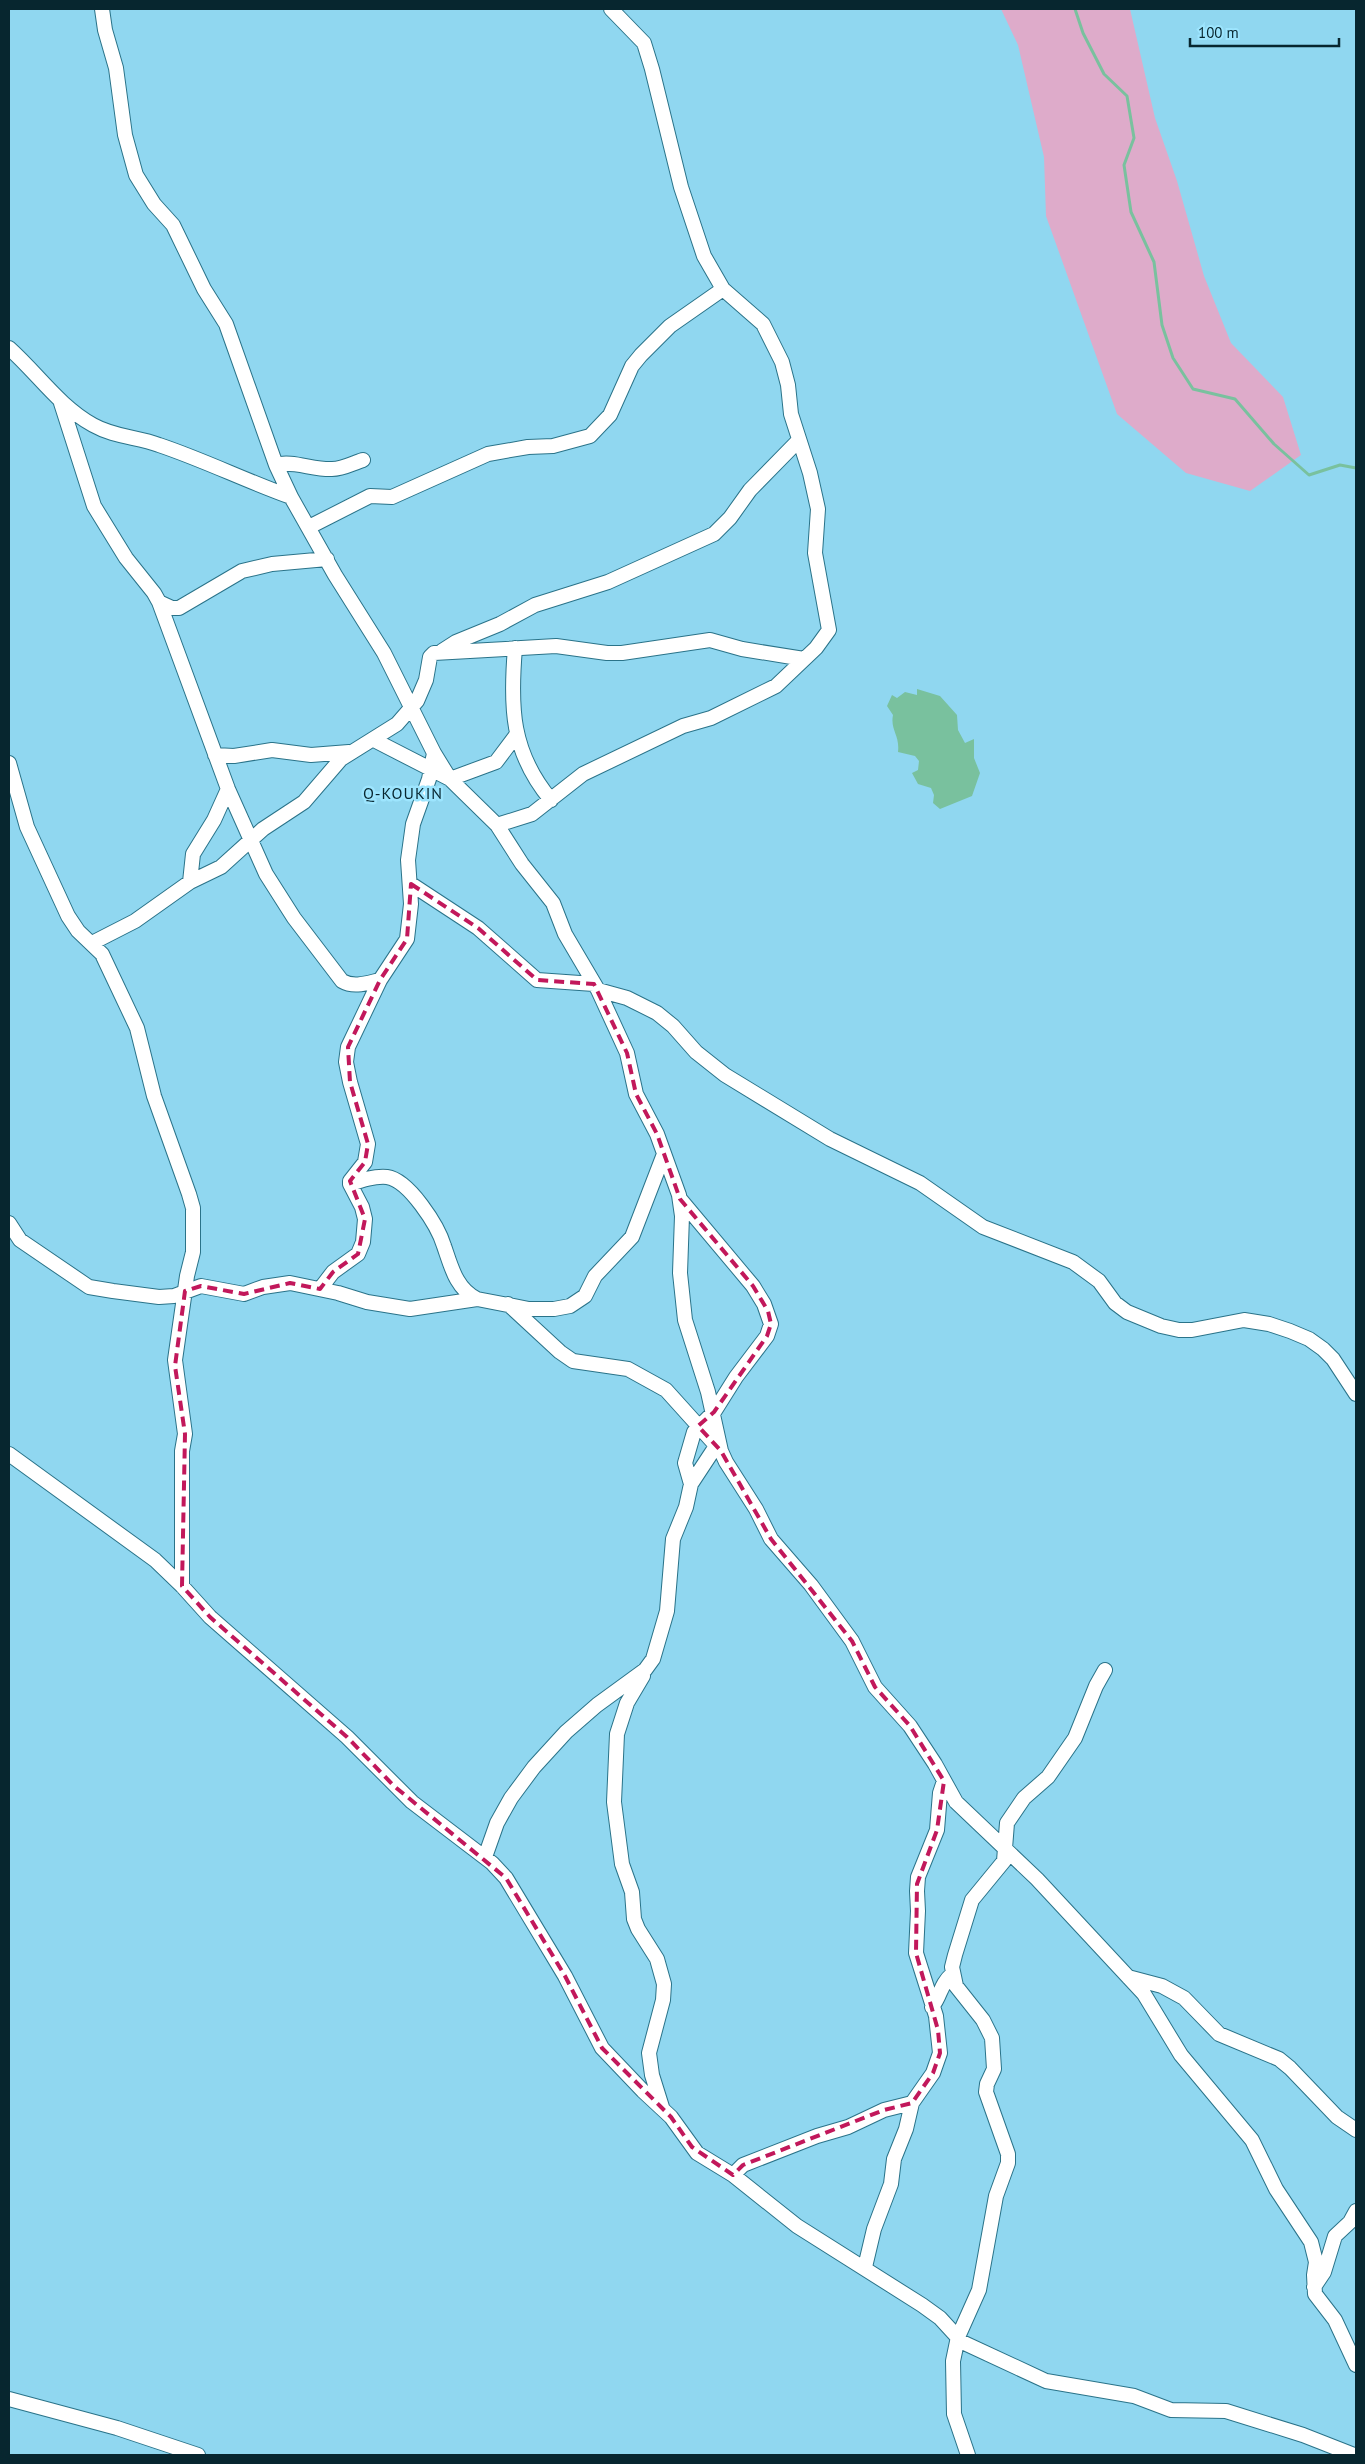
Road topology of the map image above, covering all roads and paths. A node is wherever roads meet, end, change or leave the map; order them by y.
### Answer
1 (102, 9) edge
2 (611, 9) edge
3 (723, 289) junction
4 (9, 348) edge
5 (61, 403) junction
6 (799, 440) junction
7 (363, 460) dead end
8 (276, 465) junction
9 (291, 497) junction
10 (309, 527) junction
11 (327, 559) junction
12 (159, 602) junction
13 (515, 648) junction
14 (442, 651) junction
15 (804, 659) junction
16 (413, 708) junction
17 (517, 734) junction
18 (374, 740) junction
19 (350, 752) junction
20 (434, 753) junction
21 (215, 755) junction
22 (9, 763) edge
23 (430, 770) junction
24 (450, 779) junction
25 (228, 789) junction
26 (551, 800) junction
27 (497, 825) junction
28 (250, 840) junction
29 (190, 882) junction
30 (411, 884) junction
31 (92, 943) junction
32 (380, 980) junction
33 (596, 987) junction
34 (664, 1154) junction
35 (350, 1184) junction
36 (680, 1198) junction
37 (9, 1223) edge
38 (320, 1289) junction
39 (185, 1291) junction
40 (477, 1299) junction
41 (508, 1304) junction
42 (1356, 1394) edge
43 (714, 1412) junction
44 (698, 1426) junction
45 (718, 1448) junction
46 (9, 1454) edge
47 (691, 1484) junction
48 (182, 1586) junction
49 (645, 1670) junction
50 (1105, 1670) dead end
51 (944, 1781) junction
52 (1005, 1846) junction
53 (485, 1857) junction
54 (953, 1972) junction
55 (1128, 1977) junction
56 (932, 2007) junction
57 (912, 2103) junction
58 (662, 2108) junction
59 (1356, 2130) edge
60 (733, 2175) junction
61 (1356, 2211) edge
62 (865, 2268) junction
63 (1314, 2288) junction
64 (958, 2337) junction
65 (1356, 2365) edge
66 (9, 2399) edge
67 (198, 2455) edge
68 (968, 2455) edge
69 (1354, 2455) edge

1 - 8 street
2 - 3 street
3 - 6 street
3 - 10 street
4 - 5 street
5 - 9 street
5 - 12 street
6 - 14 street
6 - 15 street
7 - 8 street
8 - 9 street
9 - 10 street
10 - 11 street
11 - 12 street
11 - 16 street
12 - 21 street
13 - 14 street
13 - 15 street
13 - 17 street
14 - 16 street
15 - 26 street
16 - 18 street
16 - 20 street
17 - 24 street
17 - 26 street
18 - 19 street
18 - 23 street
19 - 21 street
19 - 28 street
20 - 23 street
20 - 24 street
21 - 25 street
22 - 31 street
23 - 24 street
23 - 30 street
24 - 27 street
25 - 28 street
25 - 29 street
26 - 27 street
27 - 33 street
28 - 29 street
28 - 32 street
29 - 31 street
30 - 32 street
30 - 33 street
31 - 39 street
32 - 35 street
33 - 34 street
33 - 42 street
34 - 36 street
34 - 41 street
35 - 38 street
35 - 40 street
36 - 43 street
36 - 43 street
37 - 39 street
38 - 39 street
38 - 40 street
39 - 48 street
40 - 41 street
41 - 44 street
43 - 44 street
43 - 45 street
44 - 45 street
44 - 47 street
45 - 47 street
45 - 51 street
46 - 48 street
47 - 49 street
48 - 53 street
49 - 53 street
49 - 58 street
50 - 52 street
51 - 52 street
51 - 56 street
52 - 54 street
52 - 55 street
53 - 58 street
54 - 56 street
54 - 64 street
55 - 59 street
55 - 63 street
56 - 57 street
57 - 60 street
57 - 62 street
58 - 60 street
60 - 62 street
61 - 63 street
62 - 64 street
63 - 65 street
64 - 68 street
64 - 69 street
66 - 67 street

